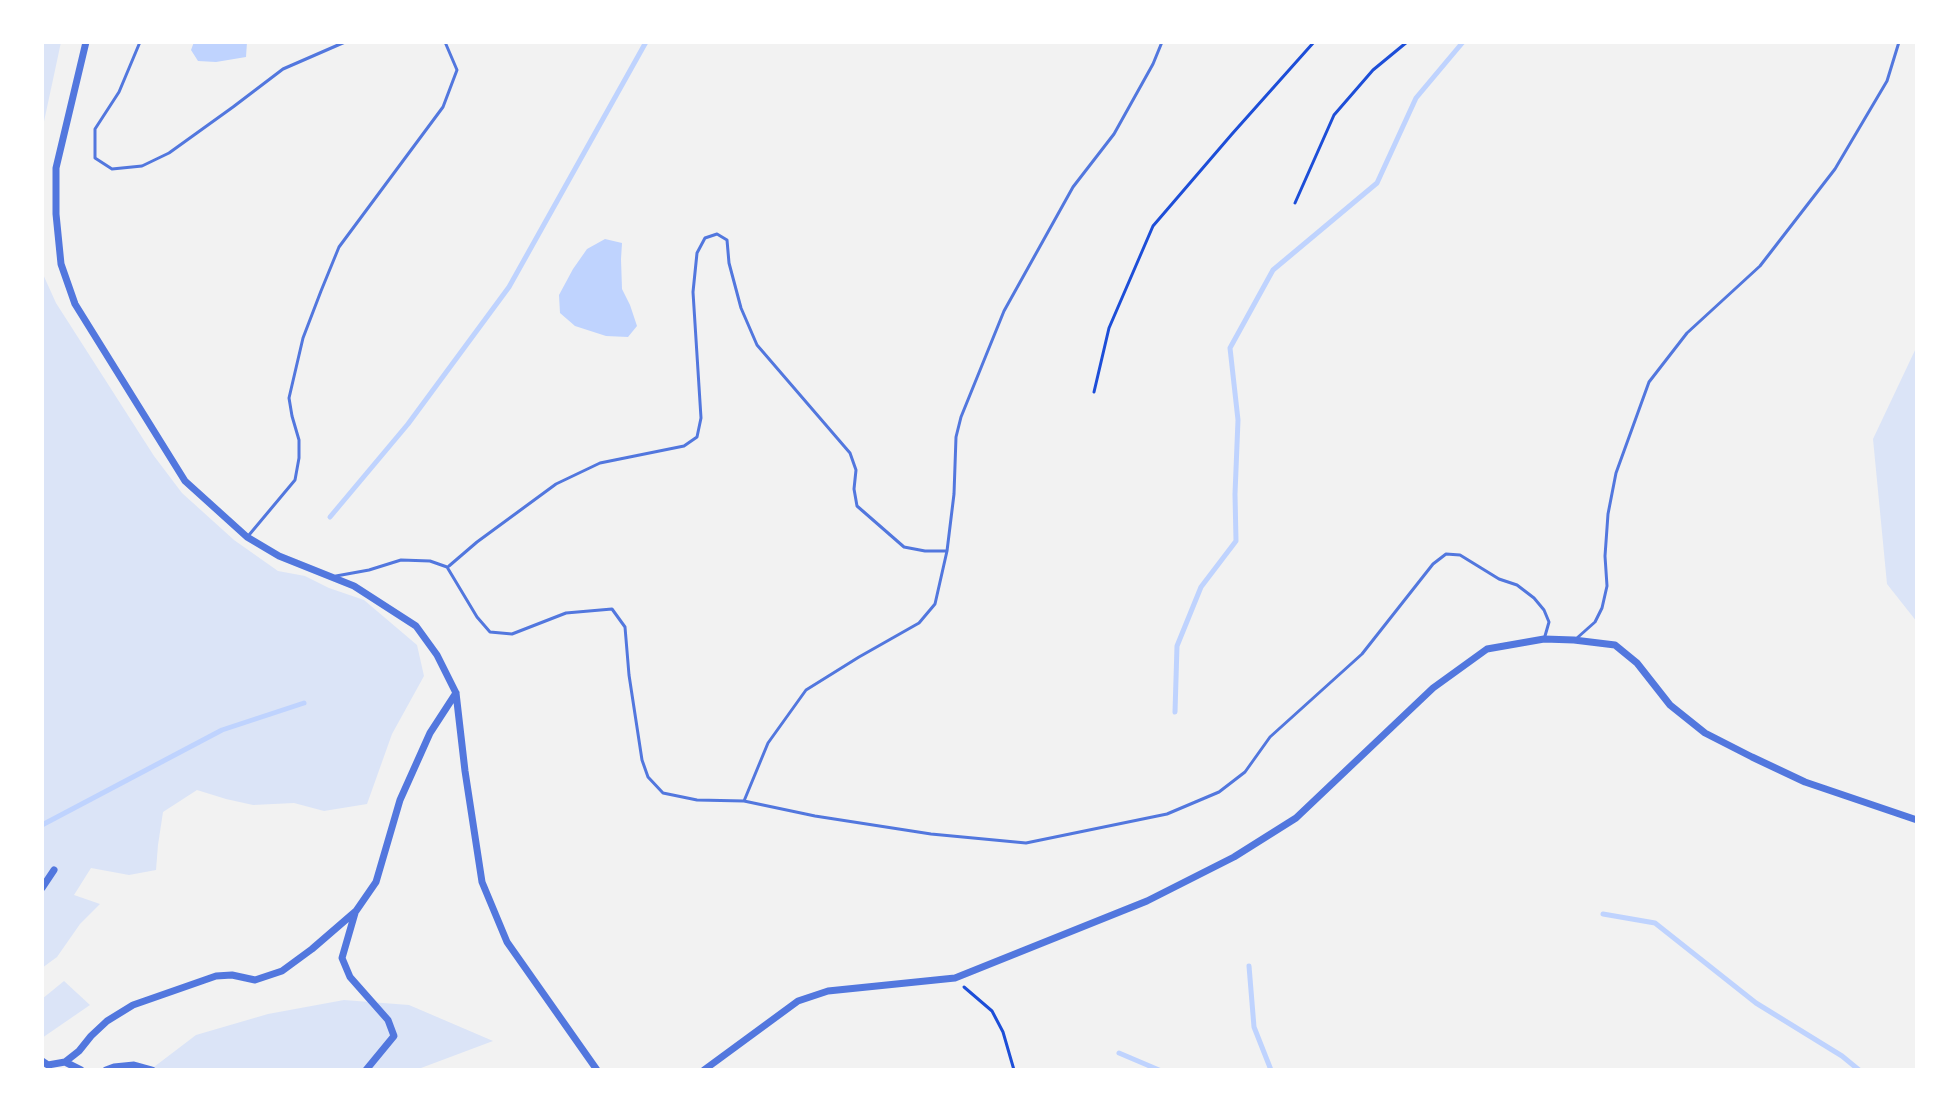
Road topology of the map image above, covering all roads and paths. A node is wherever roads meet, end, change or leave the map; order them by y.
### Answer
1 (86, 42) edge
2 (140, 42) edge
3 (345, 42) edge
4 (445, 42) edge
5 (1162, 42) edge
6 (1314, 42) edge
7 (1407, 42) edge
8 (1899, 42) edge
9 (1295, 203) dead end
10 (1094, 392) dead end
11 (247, 537) junction
12 (947, 551) junction
13 (447, 567) junction
14 (332, 576) junction
15 (1544, 639) junction
16 (1574, 640) junction
17 (456, 693) junction
18 (744, 801) junction
19 (1917, 820) edge
20 (54, 870) dead end
21 (42, 888) edge
22 (356, 911) junction
23 (955, 978) junction
24 (65, 1062) junction
25 (45, 1065) edge
26 (81, 1070) edge
27 (106, 1070) edge
28 (152, 1070) edge
29 (366, 1070) edge
30 (597, 1070) edge
31 (704, 1070) edge
32 (1014, 1070) edge

1 - 11 street
2 - 3 lane
4 - 11 lane
5 - 12 lane
6 - 10 path
7 - 9 path
8 - 16 lane
11 - 14 street
12 - 13 lane
12 - 18 lane
13 - 14 lane
13 - 18 lane
14 - 17 street
15 - 16 street
15 - 18 lane
15 - 23 street
16 - 19 street
17 - 22 street
17 - 30 street
20 - 21 street
22 - 24 street
22 - 29 street
23 - 31 street
23 - 32 path
24 - 25 street
24 - 26 street
27 - 28 street

